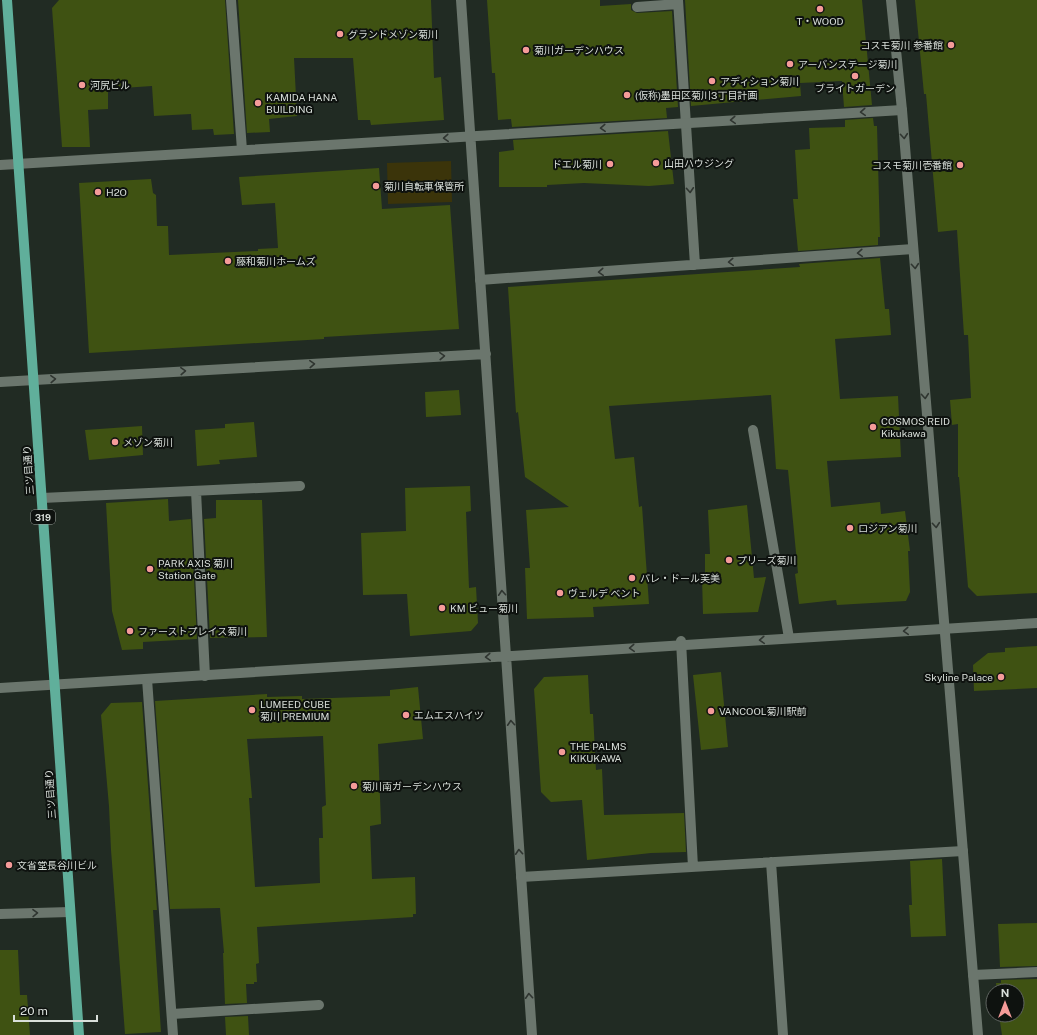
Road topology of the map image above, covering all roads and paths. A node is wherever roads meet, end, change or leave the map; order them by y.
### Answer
1 (7, 0) edge
2 (232, 0) edge
3 (461, 0) edge
4 (891, 0) edge
5 (678, 2) edge
6 (637, 7) dead end
7 (902, 110) junction
8 (686, 123) junction
9 (471, 136) junction
10 (242, 150) junction
11 (19, 164) junction
12 (0, 165) edge
13 (913, 249) junction
14 (695, 265) junction
15 (480, 280) junction
16 (486, 354) junction
17 (34, 380) junction
18 (0, 382) edge
19 (753, 430) dead end
20 (300, 486) dead end
21 (196, 492) junction
22 (42, 498) junction
23 (1037, 623) edge
24 (945, 628) junction
25 (789, 638) junction
26 (682, 643) junction
27 (506, 656) junction
28 (205, 676) junction
29 (147, 679) junction
30 (55, 685) junction
31 (0, 688) edge
32 (963, 851) junction
33 (771, 862) junction
34 (693, 867) junction
35 (521, 877) junction
36 (70, 912) junction
37 (0, 914) edge
38 (1037, 972) edge
39 (973, 975) junction
40 (319, 1005) dead end
41 (172, 1014) junction
42 (79, 1035) edge
43 (173, 1035) edge
44 (532, 1035) edge
45 (783, 1035) edge
46 (978, 1035) edge

1 - 11 main road, 三ツ目通り / 319
2 - 10 street
3 - 9 street
4 - 7 street
5 - 6 street
5 - 8 street
7 -> 8 street
7 -> 13 street
8 -> 9 street
8 -> 14 street
9 -> 10 street
9 - 15 street
10 - 11 street
11 - 12 street
11 - 17 main road, 三ツ目通り / 319
13 -> 14 street
13 -> 24 street
14 -> 15 street
15 - 16 street
17 -> 16 street
27 -> 16 street
17 - 18 street
17 - 22 main road, 三ツ目通り / 319
19 - 25 street
20 - 21 street
21 - 22 street
21 - 28 street
22 - 30 main road, 三ツ目通り / 319
23 - 24 street
24 -> 25 street
24 - 32 street
25 -> 26 street
26 -> 27 street
26 - 34 street
27 -> 28 street
35 -> 27 street
28 - 29 street
29 - 30 street
29 - 41 street
30 - 31 street
30 - 36 main road, 三ツ目通り / 319
32 - 33 street
32 - 39 street
33 - 34 street
33 - 45 street
34 - 35 street
44 -> 35 street
37 -> 36 street
36 - 42 main road, 三ツ目通り / 319
38 - 39 street
39 - 46 street
40 - 41 street
41 - 43 street

